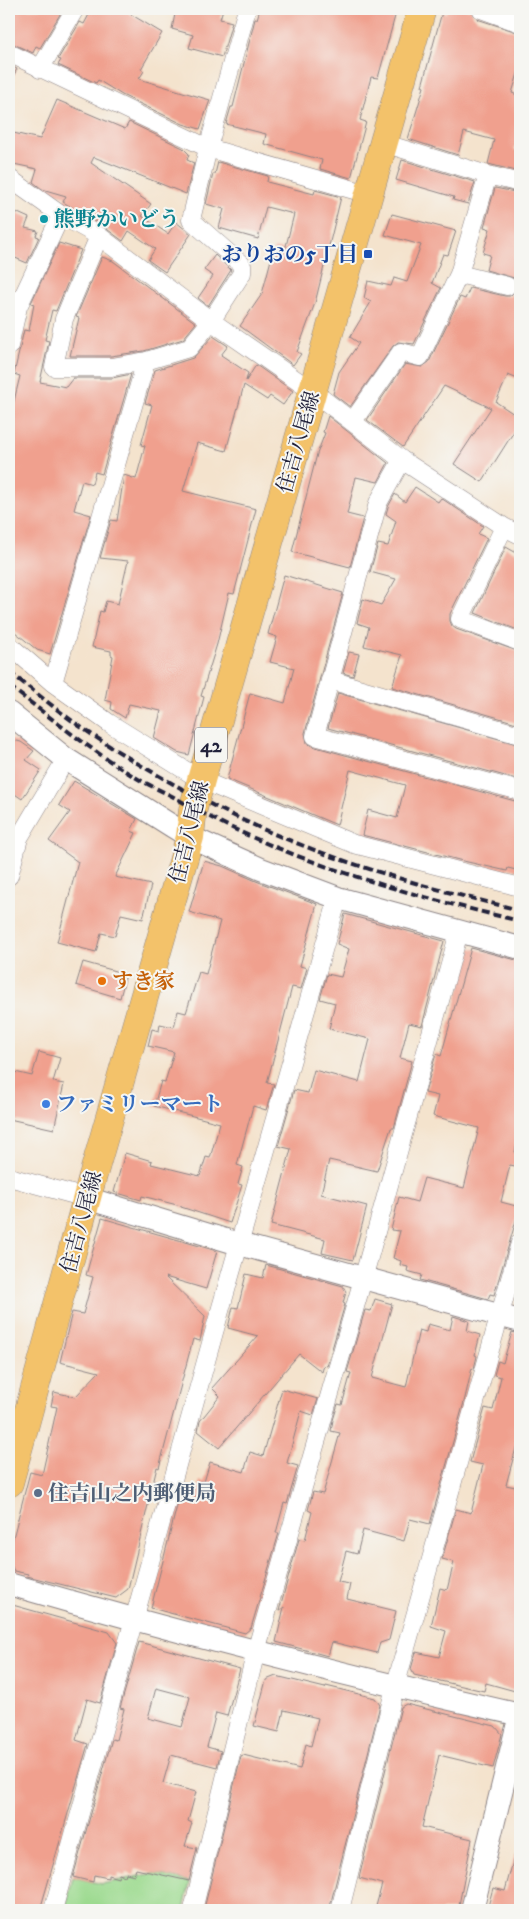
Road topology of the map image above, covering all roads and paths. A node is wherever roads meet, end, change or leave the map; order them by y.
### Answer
1 (75, 9) edge
2 (246, 9) edge
3 (422, 9) edge
4 (481, 9) edge
5 (520, 23) edge
6 (9, 53) edge
7 (40, 69) junction
8 (383, 143) junction
9 (208, 148) junction
10 (488, 175) junction
11 (9, 178) edge
12 (520, 184) edge
13 (368, 194) junction
14 (61, 215) junction
15 (99, 236) junction
16 (459, 274) junction
17 (507, 286) dead end
18 (211, 321) junction
19 (9, 346) edge
20 (146, 361) junction
21 (312, 391) junction
22 (353, 421) junction
23 (402, 460) junction
24 (504, 527) junction
25 (520, 535) edge
26 (520, 642) edge
27 (9, 645) edge
28 (330, 680) junction
29 (53, 683) junction
30 (9, 713) edge
31 (520, 735) edge
32 (66, 760) junction
33 (201, 780) junction
34 (520, 790) edge
35 (14, 836) edge
36 (190, 837) junction
37 (9, 876) edge
38 (520, 887) edge
39 (338, 898) junction
40 (460, 932) junction
41 (520, 948) edge
42 (9, 1177) edge
43 (86, 1198) junction
44 (520, 1243) edge
45 (239, 1244) junction
46 (363, 1279) junction
47 (510, 1318) edge
48 (9, 1483) edge
49 (9, 1584) edge
50 (133, 1620) junction
51 (256, 1651) junction
52 (395, 1687) junction
53 (520, 1715) edge
54 (53, 1910) edge
55 (193, 1910) edge
56 (340, 1910) edge
57 (472, 1910) edge

1 - 7 street
2 - 9 street
3 - 8 main road, 住吉八尾線 / 42
4 - 5 street
6 - 7 street
7 - 9 street
8 - 10 street
8 - 13 main road, 住吉八尾線 / 42
9 - 13 street
9 - 18 street
10 - 12 street
10 - 16 street
11 - 14 street
13 - 21 main road, 住吉八尾線 / 42
14 - 15 street
14 - 19 street
15 - 18 street
15 - 20 street
16 - 17 street
16 - 22 street
18 - 20 street
18 - 21 street
20 - 29 street
21 - 22 street
21 - 33 main road, 住吉八尾線 / 42
22 - 23 street
23 - 24 street
23 - 28 street
24 - 25 street
24 - 26 street
27 - 29 street
28 - 31 street
28 - 34 street
29 - 33 street
30 - 32 street
32 - 35 street
32 - 36 street
33 - 36 main road, 住吉八尾線 / 42
33 - 38 street
35 - 37 street
36 - 39 street
36 - 43 main road, 住吉八尾線 / 42
39 - 40 street
39 - 45 street
40 - 41 street
40 - 46 street
42 - 43 street
43 - 45 street
43 - 48 main road, 住吉八尾線 / 42
44 - 47 street
45 - 46 street
45 - 50 street
46 - 47 street
46 - 51 street
47 - 52 street
49 - 50 street
50 - 51 street
50 - 54 street
51 - 52 street
51 - 55 street
52 - 53 street
52 - 56 street
53 - 57 street

